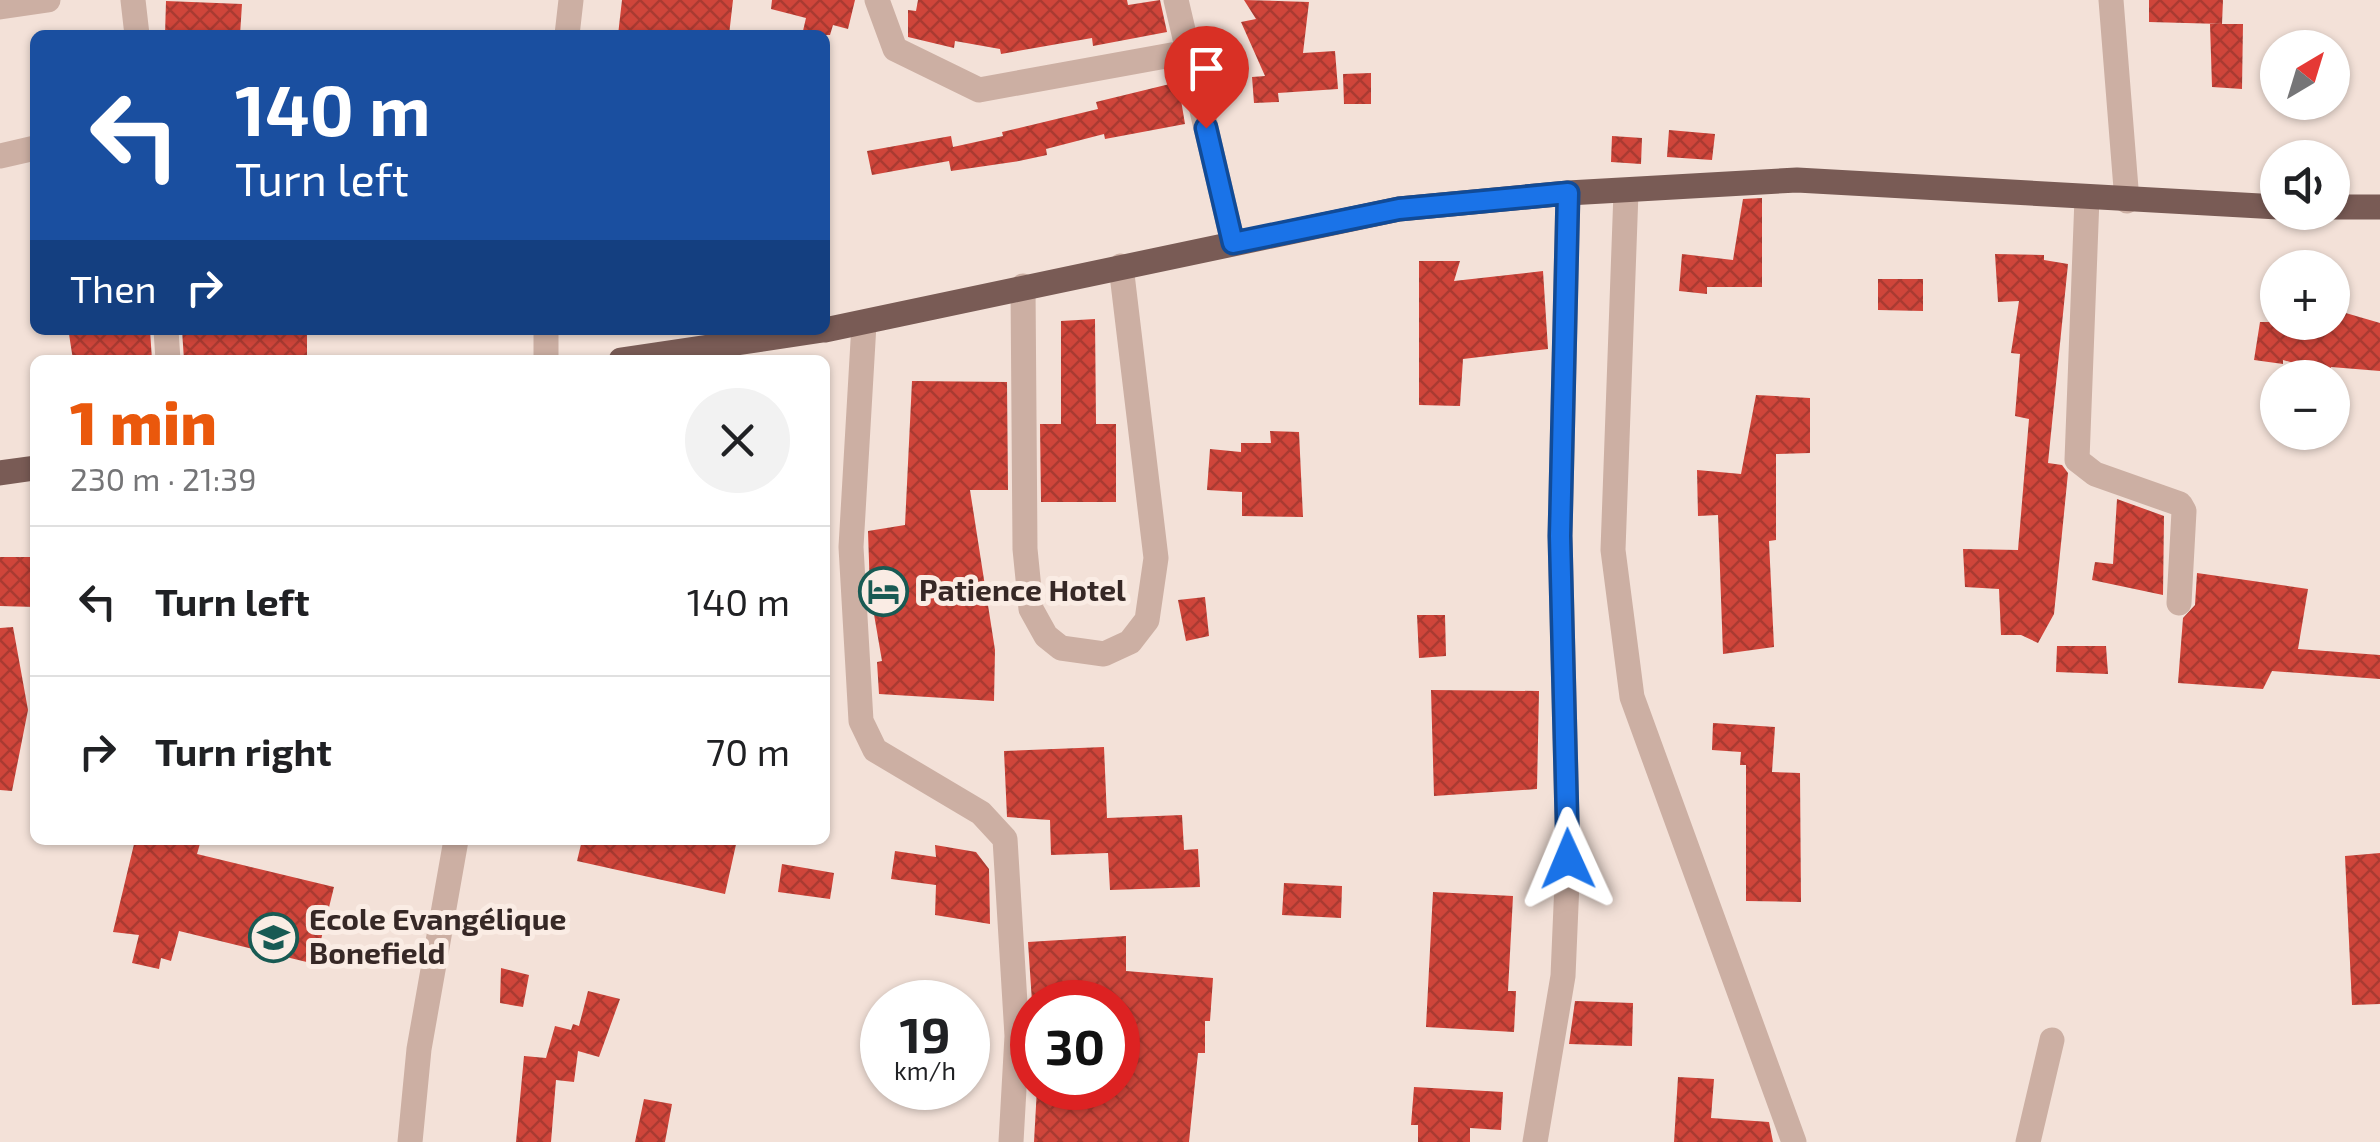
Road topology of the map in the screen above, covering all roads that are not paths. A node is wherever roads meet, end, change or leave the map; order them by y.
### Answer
1 (48, 0) edge
2 (134, 0) edge
3 (571, 0) edge
4 (877, 0) edge
5 (1176, 0) edge
6 (2111, 0) edge
7 (0, 7) edge
8 (137, 30) edge
9 (568, 30) edge
10 (1188, 52) junction
11 (30, 149) edge
12 (0, 156) edge
13 (1626, 192) junction
14 (1568, 193) junction
15 (2087, 198) junction
16 (2127, 200) junction
17 (2260, 206) edge
18 (2350, 207) edge
19 (2380, 207) edge
20 (1233, 243) junction
21 (1121, 266) junction
22 (1023, 286) junction
23 (864, 324) junction
24 (830, 329) edge
25 (790, 335) edge
26 (655, 355) edge
27 (30, 469) edge
28 (0, 473) edge
29 (2179, 604) dead end
30 (455, 845) edge
31 (2052, 1040) dead end
32 (410, 1142) edge
33 (1011, 1142) edge
34 (1534, 1142) edge
35 (1794, 1142) edge
36 (2028, 1142) edge

1 - 7 street
2 - 8 street
3 - 9 street
4 - 10 street
5 - 10 street
6 - 16 street
10 - 20 street
11 - 12 street
13 - 14 main road
13 - 15 main road
13 - 35 street
14 - 20 main road
14 - 34 street
15 - 16 main road
15 - 29 street
16 - 17 main road
18 - 19 main road
20 - 21 main road
21 - 22 main road
21 - 22 street
22 - 23 main road
23 - 24 main road
23 - 33 street
25 - 26 main road
27 - 28 main road
30 - 32 street
31 - 36 street

